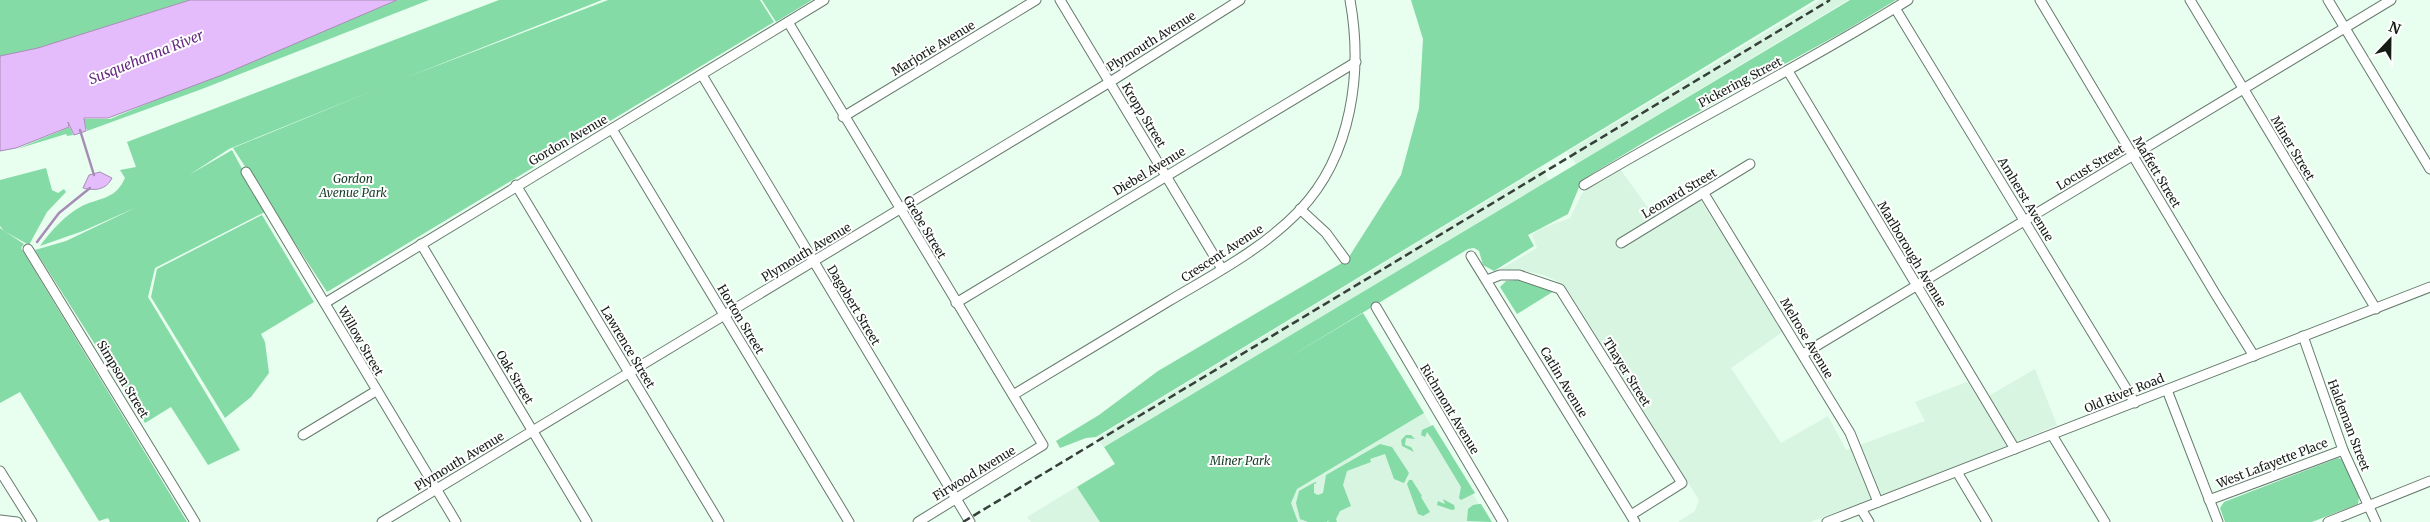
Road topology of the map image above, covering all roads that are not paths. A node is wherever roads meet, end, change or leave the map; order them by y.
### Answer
1 (824, 0) edge
2 (1036, 0) edge
3 (1060, 0) edge
4 (1240, 0) edge
5 (1350, 0) edge
6 (1908, 0) edge
7 (2040, 0) edge
8 (2190, 0) edge
9 (2328, 0) edge
10 (2391, 0) edge
11 (1896, 8) junction
12 (788, 22) junction
13 (2345, 28) junction
14 (1356, 62) junction
15 (1788, 71) junction
16 (702, 75) junction
17 (1110, 82) junction
18 (2242, 89) junction
19 (844, 117) junction
20 (612, 129) junction
21 (2133, 155) junction
22 (1750, 164) dead end
23 (2430, 169) edge
24 (246, 172) dead end
25 (1166, 175) junction
26 (516, 185) junction
27 (1584, 185) dead end
28 (1703, 192) junction
29 (1300, 209) junction
30 (900, 210) junction
31 (2025, 220) junction
32 (1621, 243) dead end
33 (421, 244) junction
34 (28, 249) dead end
35 (1471, 256) dead end
36 (1345, 259) dead end
37 (814, 261) junction
38 (1222, 269) junction
39 (1487, 280) junction
40 (1917, 287) junction
41 (2430, 287) edge
42 (324, 303) junction
43 (956, 303) junction
44 (1376, 307) dead end
45 (2376, 309) junction
46 (724, 316) junction
47 (2302, 336) junction
48 (1803, 354) junction
49 (2254, 356) junction
50 (630, 374) junction
51 (2167, 390) junction
52 (376, 391) junction
53 (1013, 395) junction
54 (2135, 403) junction
55 (533, 432) junction
56 (303, 435) dead end
57 (2052, 435) junction
58 (1043, 445) joint
59 (2015, 449) junction
60 (2343, 450) junction
61 (0, 471) edge
62 (1957, 472) junction
63 (2430, 481) edge
64 (436, 489) junction
65 (956, 499) junction
66 (2210, 500) junction
67 (1878, 502) junction
68 (2369, 506) junction
69 (1861, 509) junction
70 (1633, 519) edge
71 (0, 520) edge
72 (28, 521) edge
73 (17, 522) edge
74 (195, 522) edge
75 (382, 522) edge
76 (456, 522) edge
77 (587, 522) edge
78 (719, 522) edge
79 (849, 522) edge
80 (918, 522) edge
81 (970, 522) edge
82 (1503, 522) edge
83 (1827, 522) edge
84 (1869, 522) edge
85 (1987, 522) edge
86 (2105, 522) edge
87 (2218, 522) edge
88 (2328, 522) edge
89 (2376, 522) edge

1 - 12 street, Gordon Avenue
2 - 19 street, Marjorie Avenue
3 - 17 street, Kropp Street
4 - 17 street, Plymouth Avenue
5 - 14 street, Crescent Avenue
6 - 11 street, Pickering Street
7 - 21 street, Maffett Street
8 - 18 street, Miner Street
9 - 13 street
10 - 13 street, Locust Street
11 - 15 street, Pickering Street
11 - 31 street, Amherst Avenue
12 - 16 street, Gordon Avenue
12 - 19 street, Grebe Street
13 - 18 street, Locust Street
13 - 23 street
14 - 25 street, Diebel Avenue
14 - 29 street, Crescent Avenue
15 - 27 street, Pickering Street
15 - 40 street, Marlborough Avenue
16 - 20 street, Gordon Avenue
16 - 37 street, Dagobert Street
17 - 25 street, Kropp Street
17 - 30 street, Plymouth Avenue
18 - 21 street, Locust Street
18 - 45 street, Miner Street
19 - 30 street, Grebe Street
20 - 26 street, Gordon Avenue
20 - 46 street, Horton Street
21 - 31 street, Locust Street
21 - 49 street, Maffett Street
22 - 28 street, Leonard Street
24 - 42 street, Willow Street
25 - 38 street, Kropp Street
25 - 43 street, Diebel Avenue
26 - 33 street, Gordon Avenue
26 - 50 street, Lawrence Street
28 - 32 street, Leonard Street
28 - 48 street, Melrose Avenue
29 - 36 street
29 - 38 street, Crescent Avenue
30 - 37 street, Plymouth Avenue
30 - 43 street, Grebe Street
31 - 40 street, Locust Street
31 - 54 street, Amherst Avenue
33 - 42 street, Gordon Avenue
33 - 55 street, Oak Street
34 - 74 street, Simpson Street
35 - 39 street, Catlin Avenue
37 - 46 street, Plymouth Avenue
37 - 65 street, Dagobert Street
38 - 53 street, Crescent Avenue
39 - 70 street, Catlin Avenue
39 - 70 street, Thayer Street
40 - 48 street, Locust Street
40 - 59 street, Marlborough Avenue
41 - 45 street, Old River Road
42 - 52 street, Willow Street
43 - 53 street, Grebe Street
44 - 82 street, Richmont Avenue
45 - 47 street, Old River Road
46 - 50 street, Plymouth Avenue
46 - 79 street, Horton Street
47 - 49 street, Old River Road
47 - 60 street, Haldeman Street
48 - 67 street, Melrose Avenue
49 - 51 street, Old River Road
50 - 55 street, Plymouth Avenue
50 - 78 street, Lawrence Street
51 - 54 street, Old River Road
51 - 66 street
52 - 56 street
52 - 64 street, Willow Street
53 - 58 street, Grebe Street
54 - 57 street, Old River Road
55 - 64 street, Plymouth Avenue
55 - 77 street, Oak Street
57 - 59 street, Old River Road
57 - 86 street
58 - 65 street, Firwood Avenue
59 - 62 street, Old River Road
60 - 66 street, West Lafayette Place
60 - 68 street, Haldeman Street
61 - 72 street
62 - 67 street, Old River Road
62 - 85 street
63 - 68 street
64 - 75 street, Plymouth Avenue
64 - 76 street, Willow Street
65 - 80 street, Firwood Avenue
65 - 81 street, Dagobert Street
66 - 87 street
67 - 69 street, Old River Road
68 - 88 street
68 - 89 street, Haldeman Street
69 - 83 street, Old River Road
69 - 84 street
71 - 73 street

